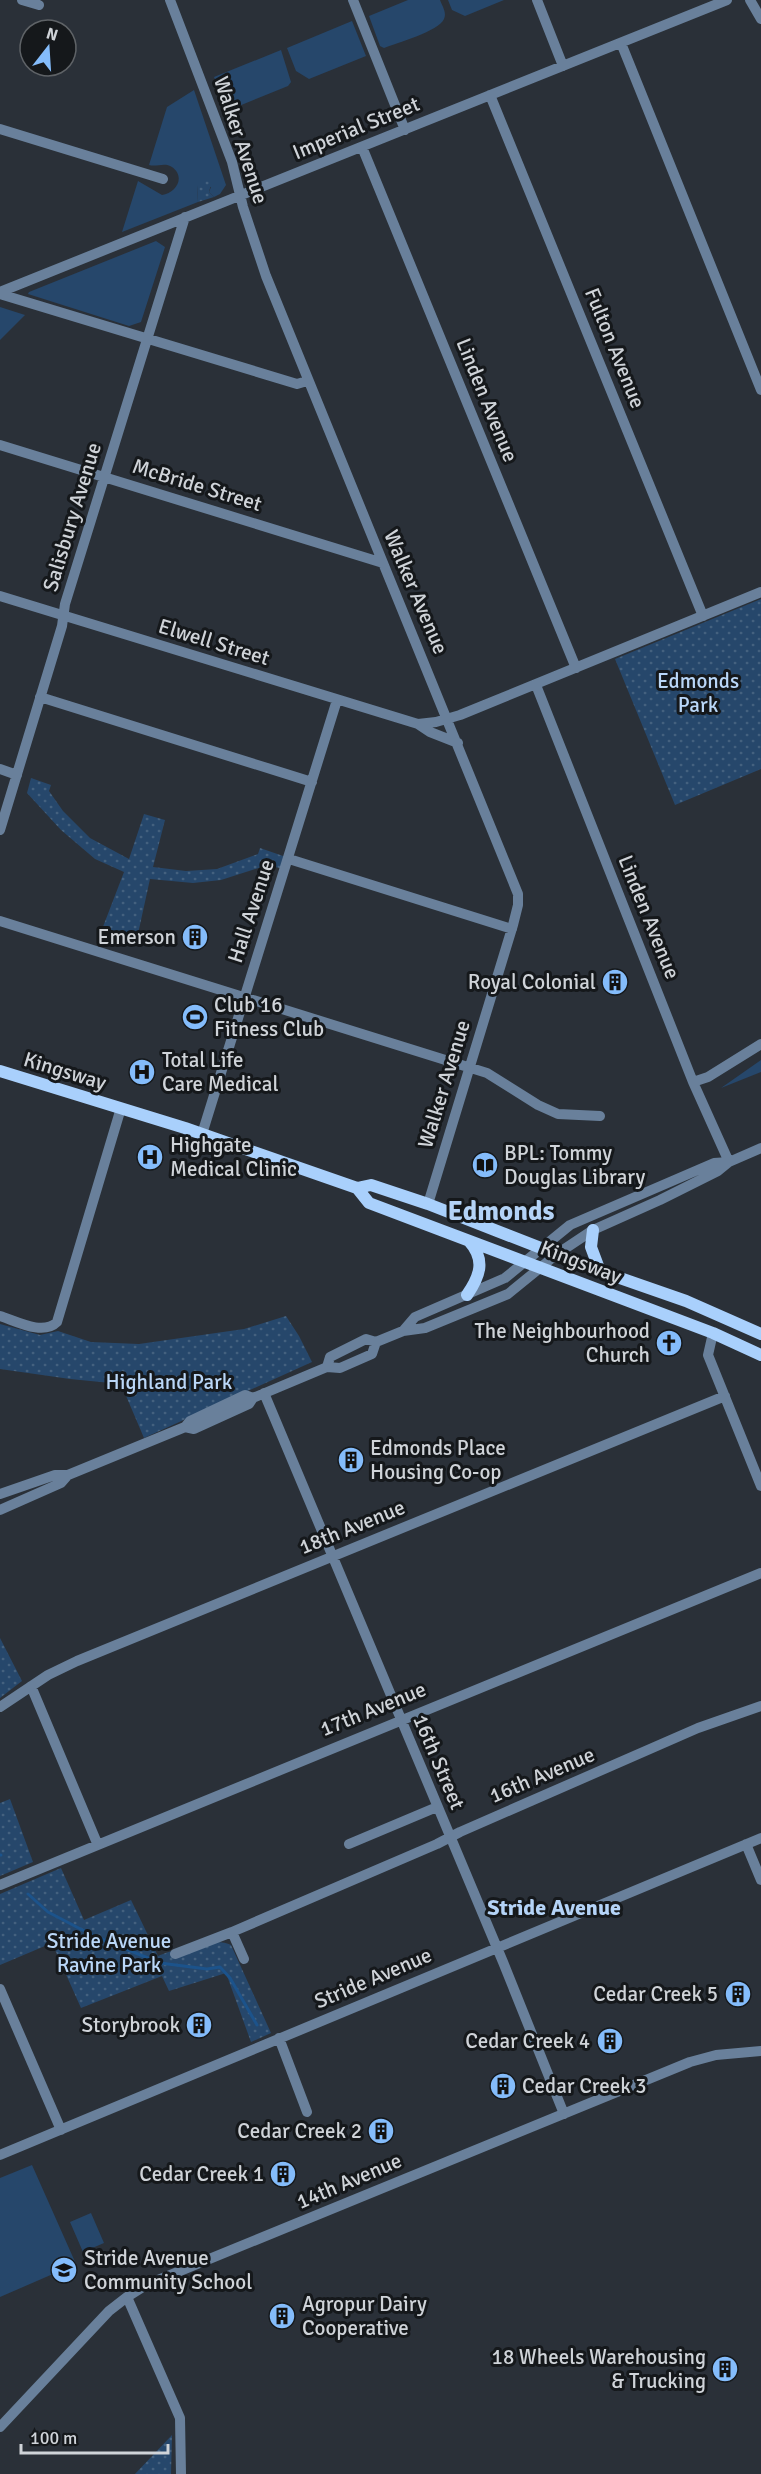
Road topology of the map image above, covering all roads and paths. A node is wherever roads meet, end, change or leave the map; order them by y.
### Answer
1 (22, 0) edge
2 (170, 0) edge
3 (353, 0) edge
4 (537, 0) edge
5 (727, 0) edge
6 (750, 0) edge
7 (39, 5) dead end
8 (761, 19) edge
9 (621, 43) junction
10 (563, 66) junction
11 (490, 95) junction
12 (0, 129) edge
13 (405, 130) junction
14 (362, 147) junction
15 (163, 179) dead end
16 (240, 196) junction
17 (185, 218) junction
18 (0, 293) edge
19 (147, 339) junction
20 (307, 381) junction
21 (761, 390) edge
22 (0, 445) edge
23 (104, 476) junction
24 (383, 563) junction
25 (761, 592) edge
26 (0, 596) edge
27 (64, 616) junction
28 (703, 616) junction
29 (576, 668) junction
30 (536, 685) junction
31 (40, 697) junction
32 (338, 700) junction
33 (448, 719) junction
34 (418, 724) junction
35 (458, 743) junction
36 (0, 769) edge
37 (17, 775) junction
38 (312, 782) junction
39 (0, 830) edge
40 (289, 859) junction
41 (0, 921) edge
42 (512, 929) junction
43 (244, 997) junction
44 (761, 1044) edge
45 (469, 1068) junction
46 (0, 1071) edge
47 (693, 1082) junction
48 (121, 1108) junction
49 (600, 1116) dead end
50 (202, 1134) junction
51 (761, 1148) edge
52 (729, 1162) junction
53 (357, 1188) junction
54 (428, 1204) junction
55 (593, 1230) junction
56 (469, 1240) junction
57 (541, 1248) junction
58 (556, 1254) junction
59 (526, 1262) junction
60 (541, 1268) junction
61 (600, 1271) junction
62 (467, 1295) junction
63 (0, 1316) edge
64 (403, 1331) junction
65 (713, 1333) junction
66 (761, 1334) edge
67 (761, 1355) edge
68 (264, 1393) junction
69 (725, 1396) junction
70 (68, 1475) junction
71 (761, 1486) edge
72 (0, 1494) edge
73 (0, 1510) edge
74 (332, 1556) junction
75 (761, 1573) edge
76 (31, 1686) junction
77 (761, 1706) edge
78 (0, 1707) edge
79 (400, 1720) junction
80 (438, 1807) junction
81 (450, 1837) junction
82 (761, 1838) edge
83 (97, 1843) junction
84 (349, 1844) dead end
85 (746, 1844) junction
86 (761, 1880) edge
87 (0, 1885) edge
88 (232, 1932) junction
89 (496, 1947) junction
90 (175, 1954) dead end
91 (244, 1959) dead end
92 (0, 1989) edge
93 (279, 2038) junction
94 (761, 2051) edge
95 (307, 2112) dead end
96 (564, 2114) junction
97 (61, 2130) junction
98 (0, 2155) edge
99 (127, 2297) junction
100 (0, 2427) edge
101 (181, 2474) edge

1 - 7 street
2 - 16 street, Walker Avenue
3 - 13 street
4 - 10 street
5 - 9 street, Imperial Street
6 - 8 street
9 - 10 street, Imperial Street
9 - 21 street
10 - 11 street, Imperial Street
11 - 13 street, Imperial Street
11 - 28 street, Fulton Avenue
12 - 15 street
13 - 14 street, Imperial Street
14 - 16 street, Imperial Street
14 - 29 street, Linden Avenue
16 - 17 street, Imperial Street
16 - 20 street, Walker Avenue
17 - 18 street, Imperial Street
17 - 19 street, Salisbury Avenue
18 - 19 street
19 - 20 street
19 - 23 street, Salisbury Avenue
20 - 24 street, Walker Avenue
22 - 23 street, McBride Street
23 - 24 street, McBride Street
23 - 27 street, Salisbury Avenue
24 - 33 street, Walker Avenue
25 - 28 street, Elwell Street
26 - 27 street, Elwell Street
27 - 31 street, Salisbury Avenue
27 - 32 street, Elwell Street
28 - 29 street, Elwell Street
29 - 30 street, Elwell Street
30 - 33 street, Elwell Street
30 - 47 street, Linden Avenue
31 - 37 street, Salisbury Avenue
31 - 38 street
32 - 34 street, Elwell Street
32 - 38 street, Hall Avenue
33 - 34 street, Elwell Street
33 - 35 street, Walker Avenue
34 - 35 street, Elwell Street
35 - 42 street, Walker Avenue
36 - 37 street
37 - 39 street, Salisbury Avenue
38 - 40 street, Hall Avenue
40 - 42 street
40 - 43 street, Hall Avenue
41 - 43 street
42 - 45 street, Walker Avenue
43 - 45 street
43 - 50 street, Hall Avenue
44 - 47 street
45 - 49 street
45 - 54 street, Walker Avenue
46 - 48 main road, Kingsway
47 - 52 street, Linden Avenue
48 - 50 main road, Kingsway
48 - 63 street
50 - 53 main road, Kingsway
51 - 52 street
52 - 55 street
52 - 57 street
53 - 54 main road, Kingsway
53 - 56 main road, Kingsway
54 - 57 main road, Kingsway
55 - 58 street
55 - 61 main road
56 - 59 main road, Kingsway
56 - 62 main road
57 - 58 main road, Kingsway
57 - 59 street
58 - 60 street
58 - 61 main road, Kingsway
59 - 60 main road, Kingsway
59 - 62 street
60 - 64 street
60 - 65 main road, Kingsway
61 - 66 main road, Kingsway
62 - 64 street
64 - 68 street
65 - 67 main road, Kingsway
65 - 69 street
68 - 70 street
68 - 74 street, 16th Street
69 - 71 street
69 - 74 street, 18th Avenue
70 - 72 street
70 - 73 street
74 - 76 street, 18th Avenue
74 - 79 street, 16th Street
75 - 79 street, 17th Avenue
76 - 78 street, 18th Avenue
76 - 83 street
77 - 81 street, 16th Avenue
79 - 80 street, 16th Street
79 - 83 street, 17th Avenue
80 - 81 street, 16th Street
80 - 84 street
81 - 88 street, 16th Avenue
81 - 89 street, 16th Street
82 - 85 street, Stride Avenue
83 - 87 street, 17th Avenue
85 - 86 street
85 - 89 street, Stride Avenue
88 - 90 street, 16th Avenue
88 - 91 street
89 - 93 street, Stride Avenue
89 - 96 street, 16th Street
92 - 97 street
93 - 95 street
93 - 97 street, Stride Avenue
94 - 96 street, 14th Avenue
96 - 99 street, 14th Avenue
97 - 98 street, Stride Avenue
99 - 100 street, 14th Avenue
99 - 101 street

